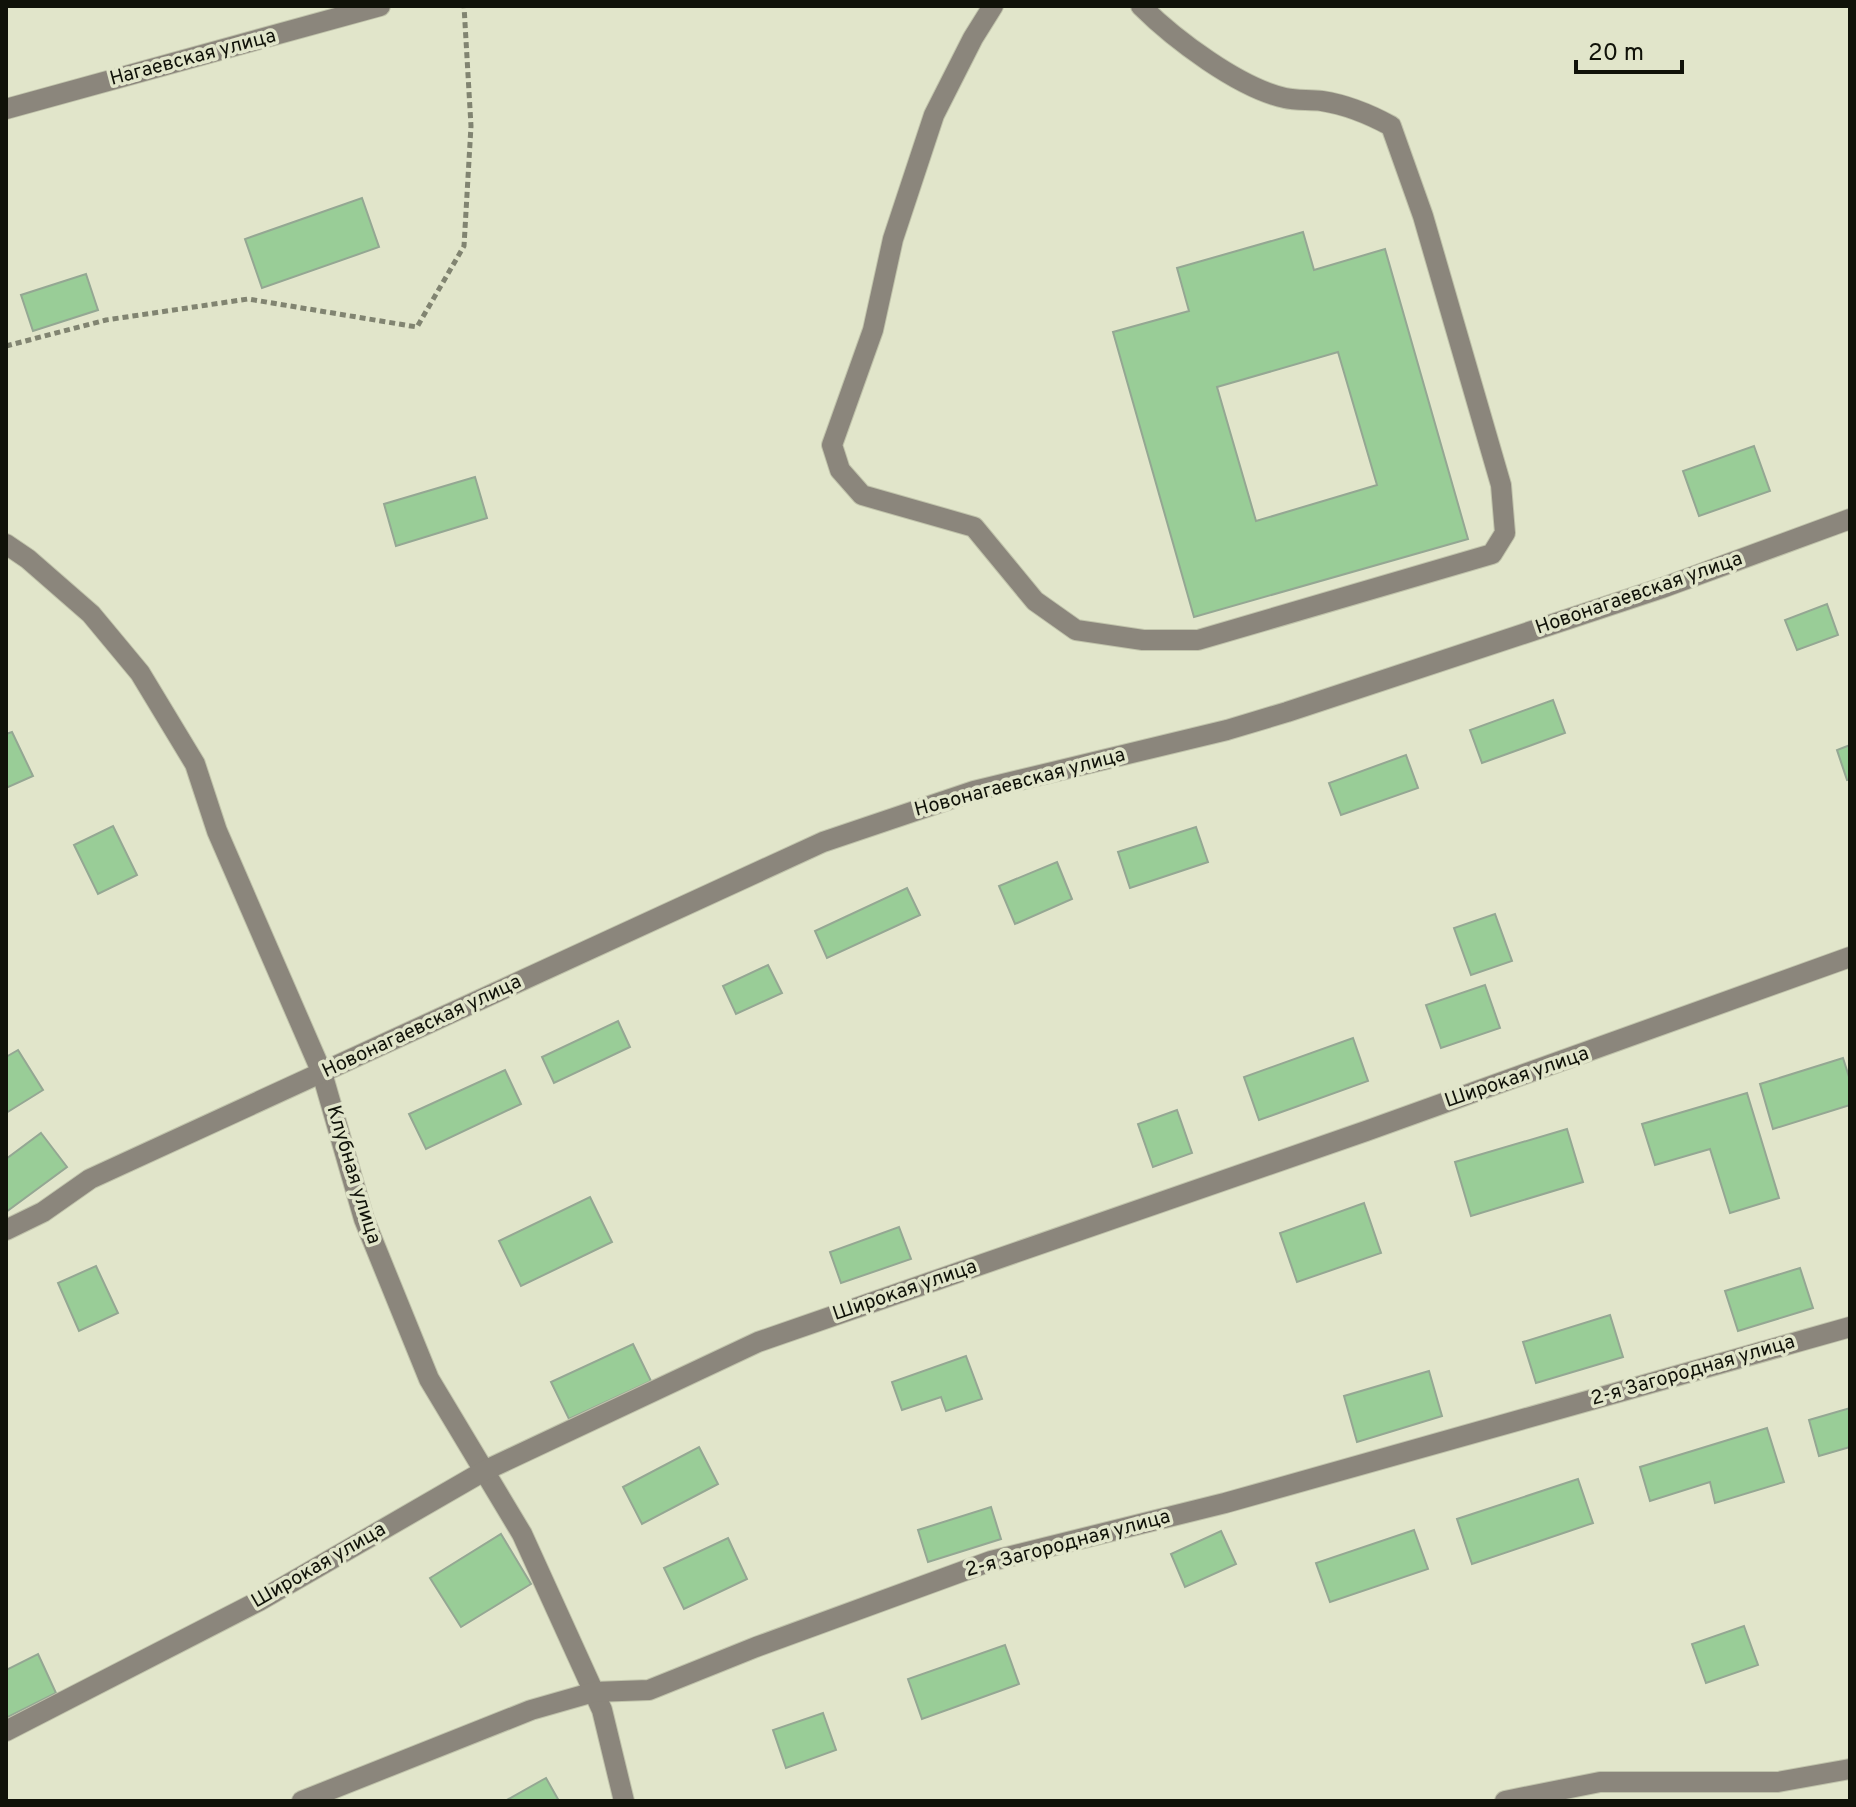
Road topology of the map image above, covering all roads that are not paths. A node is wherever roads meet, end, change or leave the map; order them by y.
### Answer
1 (380, 6) edge
2 (993, 6) edge
3 (1141, 6) edge
4 (6, 109) edge
5 (1850, 519) edge
6 (6, 544) edge
7 (1850, 957) edge
8 (322, 1073) junction
9 (6, 1230) edge
10 (1850, 1327) edge
11 (484, 1471) junction
12 (594, 1692) junction
13 (6, 1731) edge
14 (1850, 1769) edge
15 (302, 1801) edge
16 (624, 1801) edge
17 (1505, 1801) edge

1 - 4 street, Нагаевская улица
2 - 3 street
5 - 8 street, Новонагаевская улица
6 - 8 street, Клубная улица
7 - 11 street, Широкая улица
8 - 9 street, Новонагаевская улица
8 - 11 street, Клубная улица
10 - 12 street, 2-я Загородная улица
11 - 12 street, Клубная улица
11 - 13 street, Широкая улица
12 - 15 street, 2-я Загородная улица
12 - 16 street, Клубная улица
14 - 17 street

